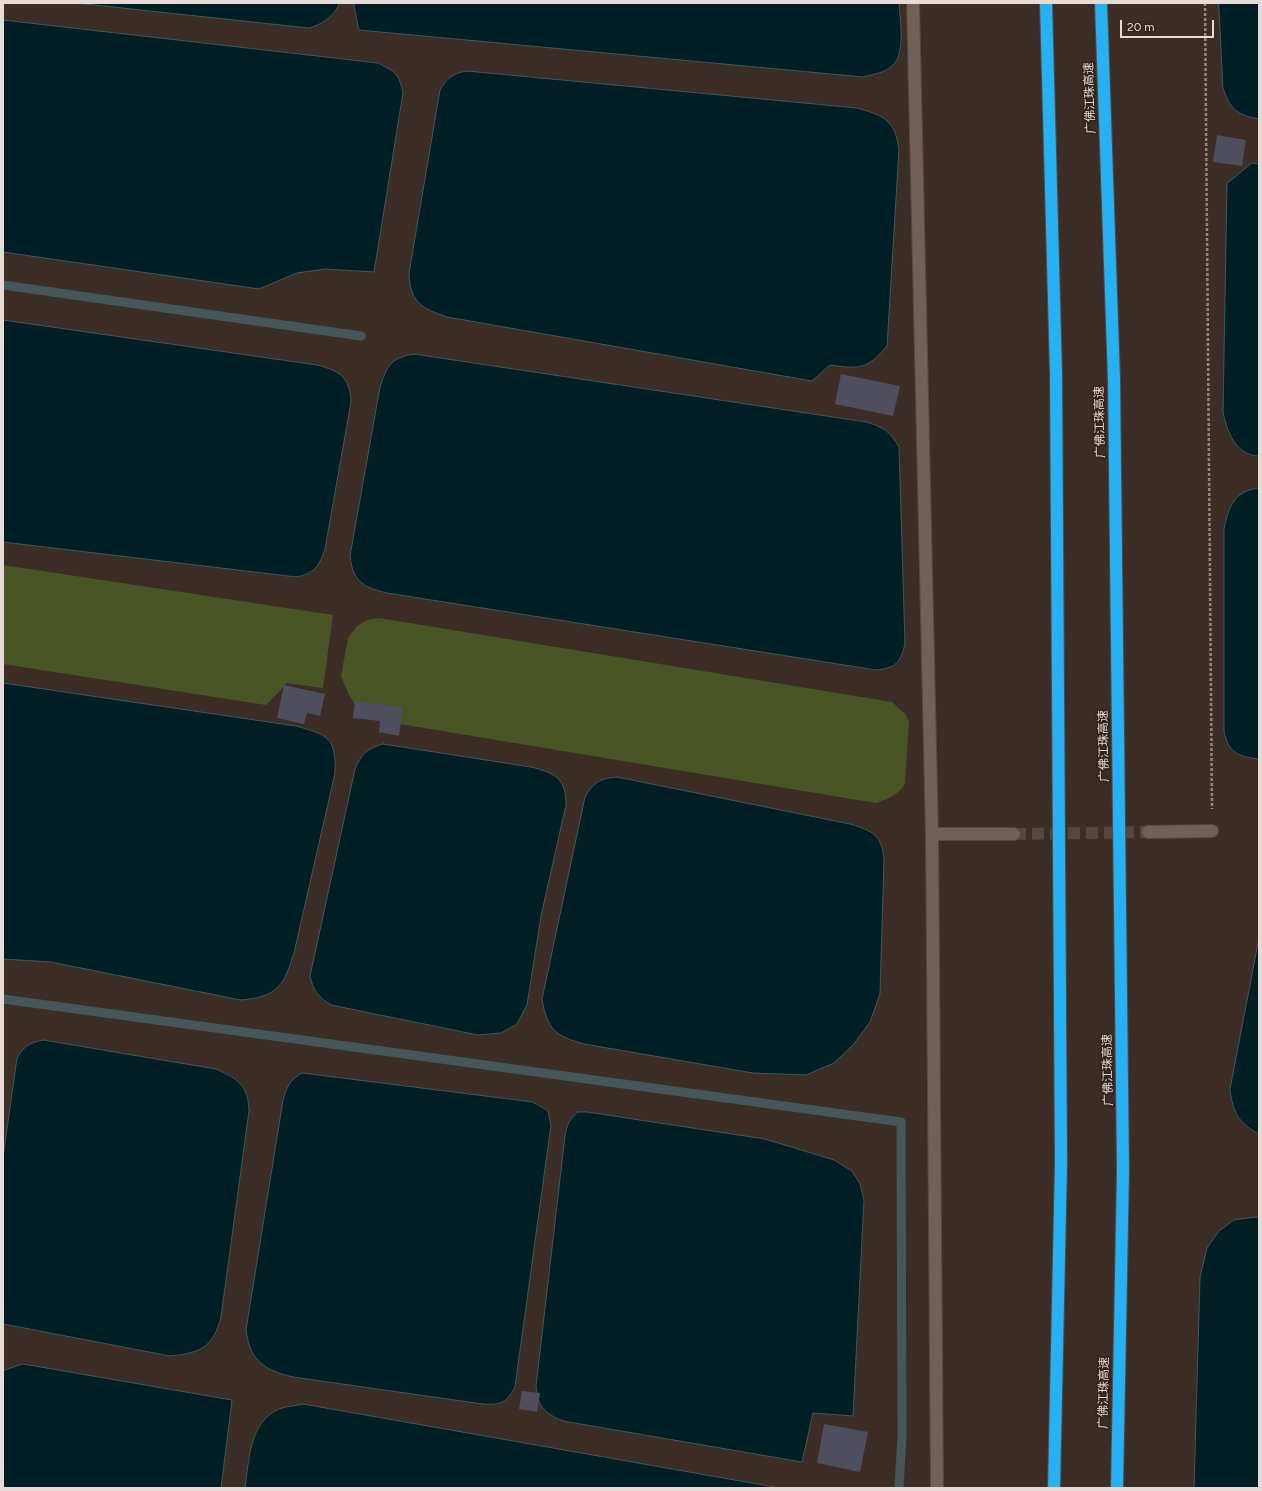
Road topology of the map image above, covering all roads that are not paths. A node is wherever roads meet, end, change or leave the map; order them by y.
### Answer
1 (913, 3) edge
2 (1046, 3) edge
3 (1101, 3) edge
4 (1212, 831) road end
5 (1148, 832) tunnel mouth
6 (932, 834) junction
7 (1014, 834) tunnel mouth
8 (938, 1488) edge
9 (1054, 1488) edge
10 (1117, 1488) edge

1 - 6 street
2 - 9 highway
3 - 10 highway, 广佛江珠高速
4 - 5 street
6 - 7 street
6 - 8 street

